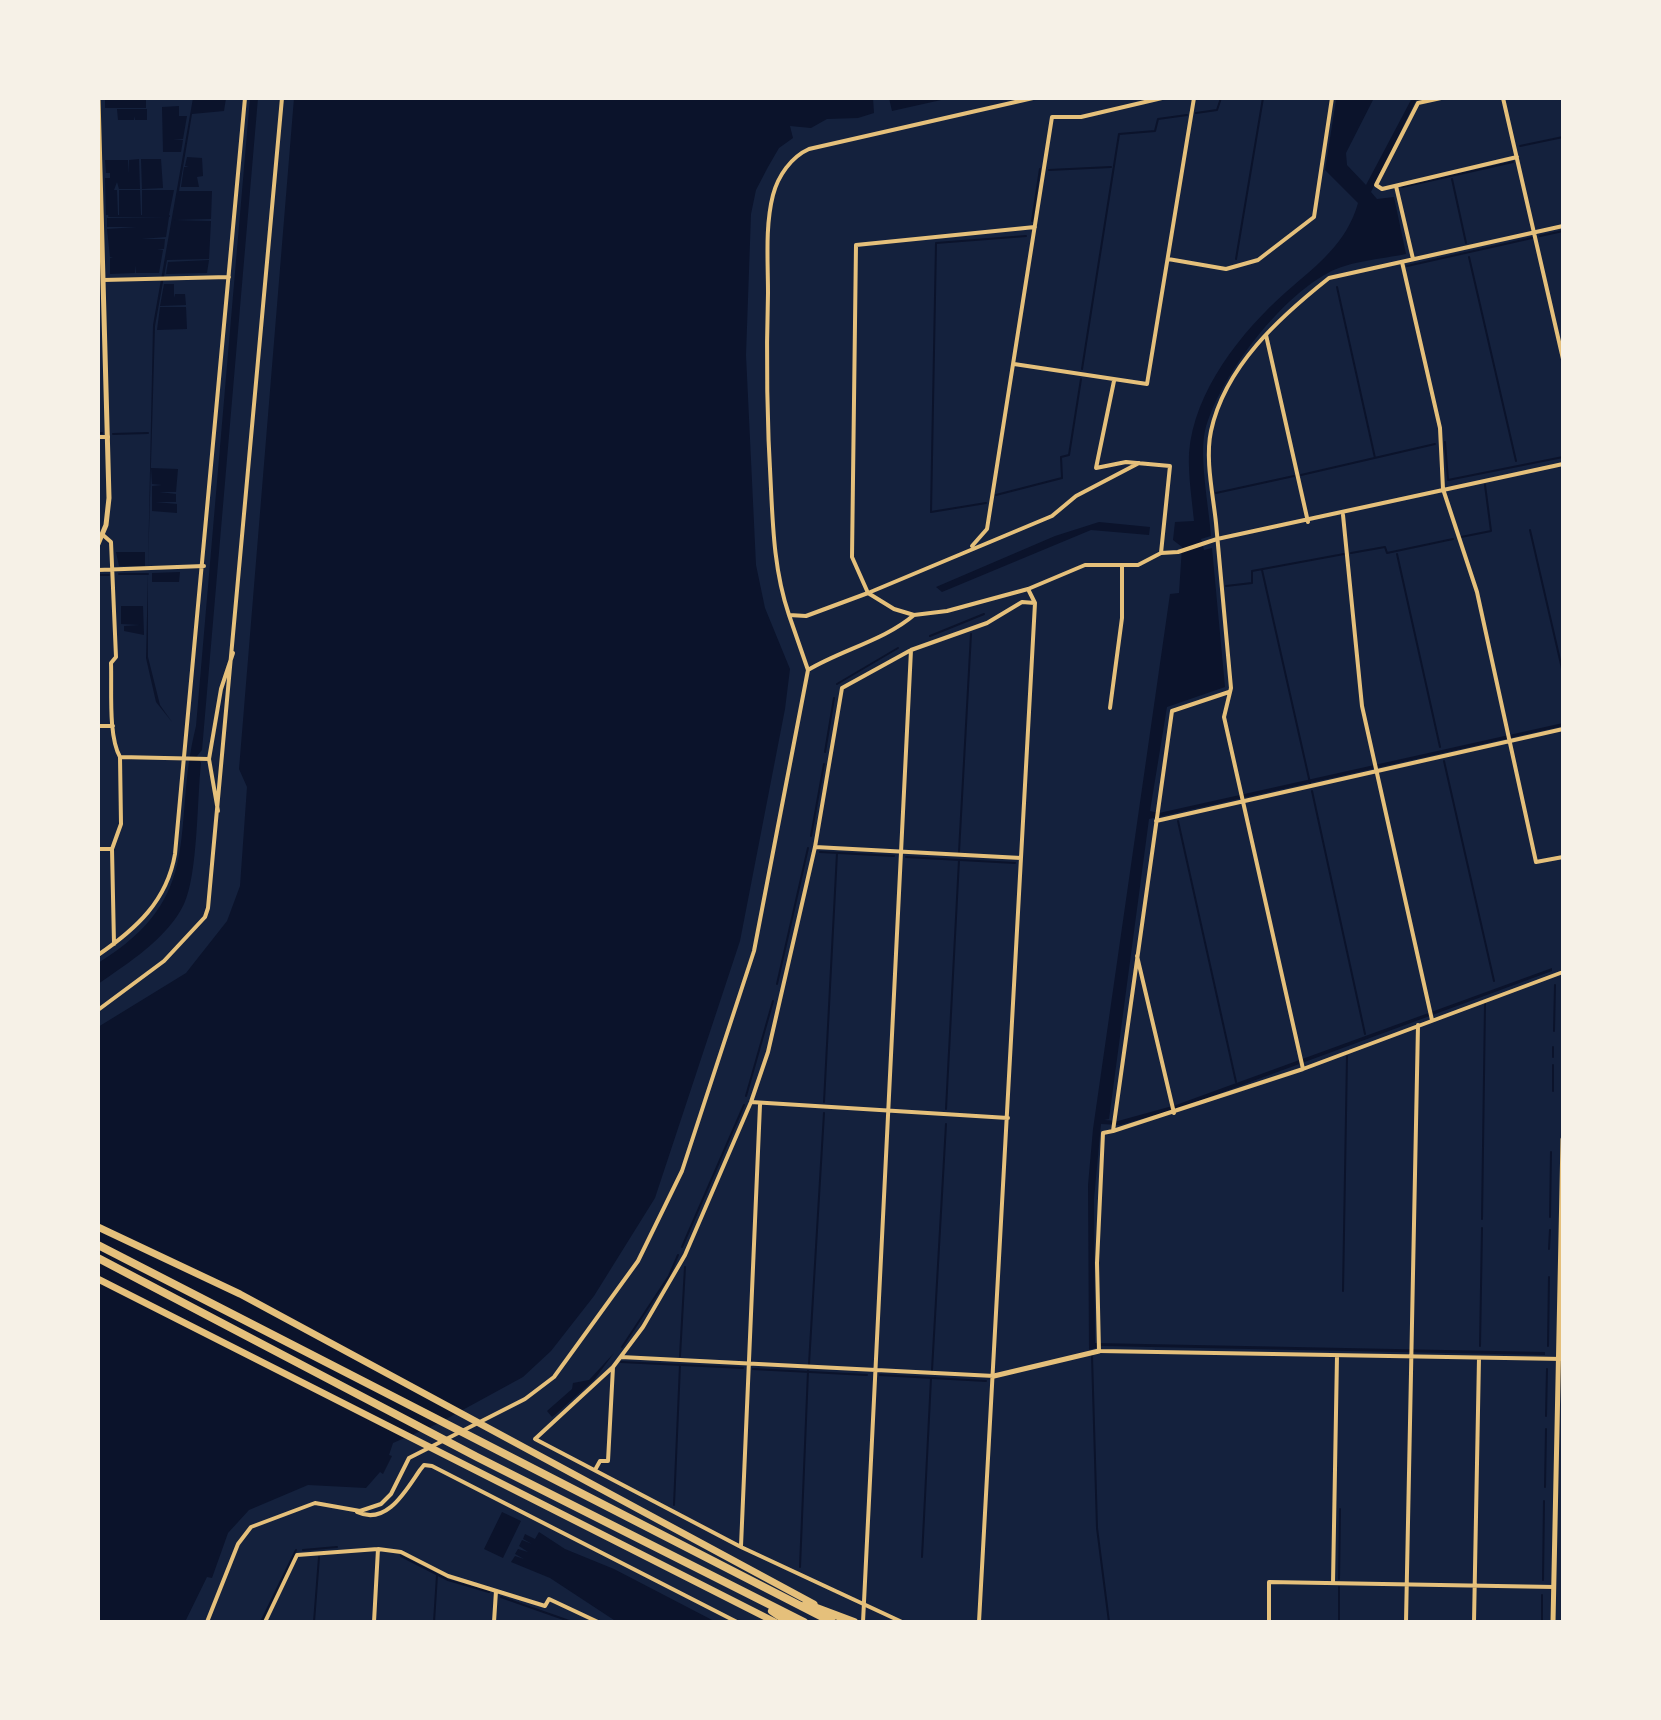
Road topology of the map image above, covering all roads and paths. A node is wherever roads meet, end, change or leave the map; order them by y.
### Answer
1 (98, 98) edge
2 (245, 98) edge
3 (282, 98) edge
4 (1033, 98) edge
5 (1162, 98) edge
6 (1194, 98) edge
7 (1332, 98) edge
8 (1441, 98) edge
9 (1503, 98) edge
10 (1422, 100) edge
11 (1517, 157) junction
12 (99, 160) edge
13 (1396, 186) junction
14 (1563, 226) edge
15 (1035, 227) junction
16 (1535, 232) junction
17 (1168, 259) junction
18 (1413, 259) junction
19 (1402, 262) junction
20 (229, 277) junction
21 (103, 280) junction
22 (101, 295) edge
23 (1266, 335) junction
24 (1563, 359) edge
25 (1014, 364) junction
26 (1114, 381) junction
27 (98, 437) edge
28 (108, 437) junction
29 (1139, 463) junction
30 (1563, 464) edge
31 (1443, 489) junction
32 (1343, 514) junction
33 (1308, 522) junction
34 (103, 535) junction
35 (1217, 539) junction
36 (98, 544) edge
37 (970, 548) junction
38 (1161, 553) junction
39 (204, 566) junction
40 (1122, 567) junction
41 (98, 570) edge
42 (112, 570) junction
43 (1028, 589) junction
44 (868, 593) junction
45 (1035, 603) junction
46 (789, 615) junction
47 (914, 615) junction
48 (911, 650) junction
49 (234, 651) junction
50 (808, 670) junction
51 (1230, 691) junction
52 (1110, 708) dead end
53 (98, 726) edge
54 (113, 726) junction
55 (1563, 729) edge
56 (1510, 741) junction
57 (120, 757) junction
58 (185, 758) junction
59 (206, 759) junction
60 (1376, 768) junction
61 (1243, 801) junction
62 (219, 817) junction
63 (1155, 821) junction
64 (815, 847) junction
65 (98, 849) edge
66 (112, 849) junction
67 (901, 852) junction
68 (1563, 857) edge
69 (1021, 858) junction
70 (114, 944) junction
71 (98, 955) edge
72 (1137, 956) junction
73 (1563, 972) edge
74 (98, 1010) edge
75 (1431, 1018) junction
76 (1418, 1025) junction
77 (1303, 1069) junction
78 (751, 1102) junction
79 (760, 1105) junction
80 (887, 1112) junction
81 (1174, 1113) junction
82 (1008, 1118) junction
83 (1113, 1130) junction
84 (1563, 1139) edge
85 (98, 1227) edge
86 (98, 1245) edge
87 (98, 1258) edge
88 (98, 1279) edge
89 (1099, 1347) junction
90 (1411, 1355) junction
91 (1337, 1356) junction
92 (621, 1357) junction
93 (1479, 1358) junction
94 (1560, 1359) edge
95 (748, 1364) junction
96 (613, 1367) junction
97 (873, 1371) junction
98 (994, 1376) junction
99 (595, 1471) junction
100 (351, 1509) junction
101 (741, 1547) junction
102 (378, 1549) junction
103 (703, 1557) junction
104 (1554, 1557) junction
105 (1563, 1557) edge
106 (1333, 1583) junction
107 (1406, 1584) junction
108 (1474, 1586) junction
109 (1554, 1587) junction
110 (496, 1591) junction
111 (743, 1591) junction
112 (862, 1605) junction
113 (207, 1622) edge
114 (265, 1622) edge
115 (374, 1622) edge
116 (494, 1622) edge
117 (598, 1622) edge
118 (737, 1622) edge
119 (775, 1622) edge
120 (788, 1622) edge
121 (804, 1622) edge
122 (832, 1622) edge
123 (847, 1622) edge
124 (854, 1622) edge
125 (863, 1622) edge
126 (902, 1622) edge
127 (979, 1622) edge
128 (1269, 1622) edge
129 (1406, 1622) edge
130 (1474, 1622) edge
131 (1553, 1622) edge

1 - 12 street
2 - 20 street
3 - 49 street
4 - 46 street
5 - 15 street
6 - 17 street
7 - 17 street
8 - 10 street
9 - 11 street
10 - 13 street
11 - 13 street
11 - 16 street
12 - 21 street
13 - 18 street
14 - 16 street
15 - 25 street
15 - 44 street
16 - 18 street
16 - 24 street
17 - 26 street
18 - 19 street
19 - 23 street
19 - 31 street
20 - 21 street
20 - 39 street
21 - 22 street
22 - 28 street
23 - 33 street
23 - 35 street
25 - 26 street
25 - 37 street
26 - 29 street
27 - 28 street
28 - 34 street
29 - 37 street
29 - 38 street
30 - 31 street
31 - 32 street
31 - 56 street
32 - 33 street
32 - 60 street
33 - 35 street
34 - 36 street
34 - 42 street
35 - 38 street
35 - 51 street
37 - 44 street
38 - 40 street
39 - 42 street
39 - 58 street
40 - 43 street
40 - 52 street
41 - 42 street
42 - 54 street
43 - 45 street
43 - 47 street
44 - 46 street
44 - 47 street
45 - 48 street
45 - 69 street
46 - 50 street
47 - 50 street
48 - 64 street
48 - 67 street
49 - 59 street
49 - 62 street
50 - 100 street
51 - 61 street
51 - 63 street
53 - 54 street
54 - 57 street
55 - 56 street
56 - 60 street
56 - 68 street
57 - 58 street
57 - 66 street
58 - 59 street
58 - 70 street
59 - 62 street
60 - 61 street
60 - 75 street
61 - 63 street
61 - 77 street
62 - 74 street
63 - 72 street
64 - 67 street
64 - 78 street
65 - 66 street
66 - 70 street
67 - 69 street
67 - 80 street
69 - 82 street
70 - 71 street
72 - 81 street
72 - 83 street
73 - 75 street
75 - 76 street
76 - 77 street
76 - 90 street
77 - 81 street
78 - 79 street
78 - 92 street
79 - 80 street
79 - 95 street
80 - 82 street
80 - 97 street
81 - 83 street
82 - 98 street
83 - 89 street
84 - 94 street
85 - 123 highway
86 - 103 highway
87 - 111 highway
88 - 119 highway
89 - 91 street
89 - 98 street
90 - 91 street
90 - 93 street
90 - 107 street
91 - 106 street
92 - 95 street
92 - 96 street
93 - 94 street
93 - 108 street
94 - 104 street
95 - 97 street
95 - 101 street
96 - 99 street
96 - 99 street
97 - 98 street
97 - 112 street
98 - 127 street
99 - 101 street
100 - 113 street
100 - 118 street
101 - 112 street
102 - 110 street
102 - 114 street
102 - 115 street
103 - 122 highway
103 - 124 highway
104 - 105 street
104 - 109 street
106 - 107 street
106 - 128 street
107 - 108 street
107 - 129 street
108 - 109 street
108 - 130 street
109 - 131 street
110 - 116 street
110 - 117 street
111 - 120 highway
111 - 121 highway
112 - 125 street
112 - 126 street

